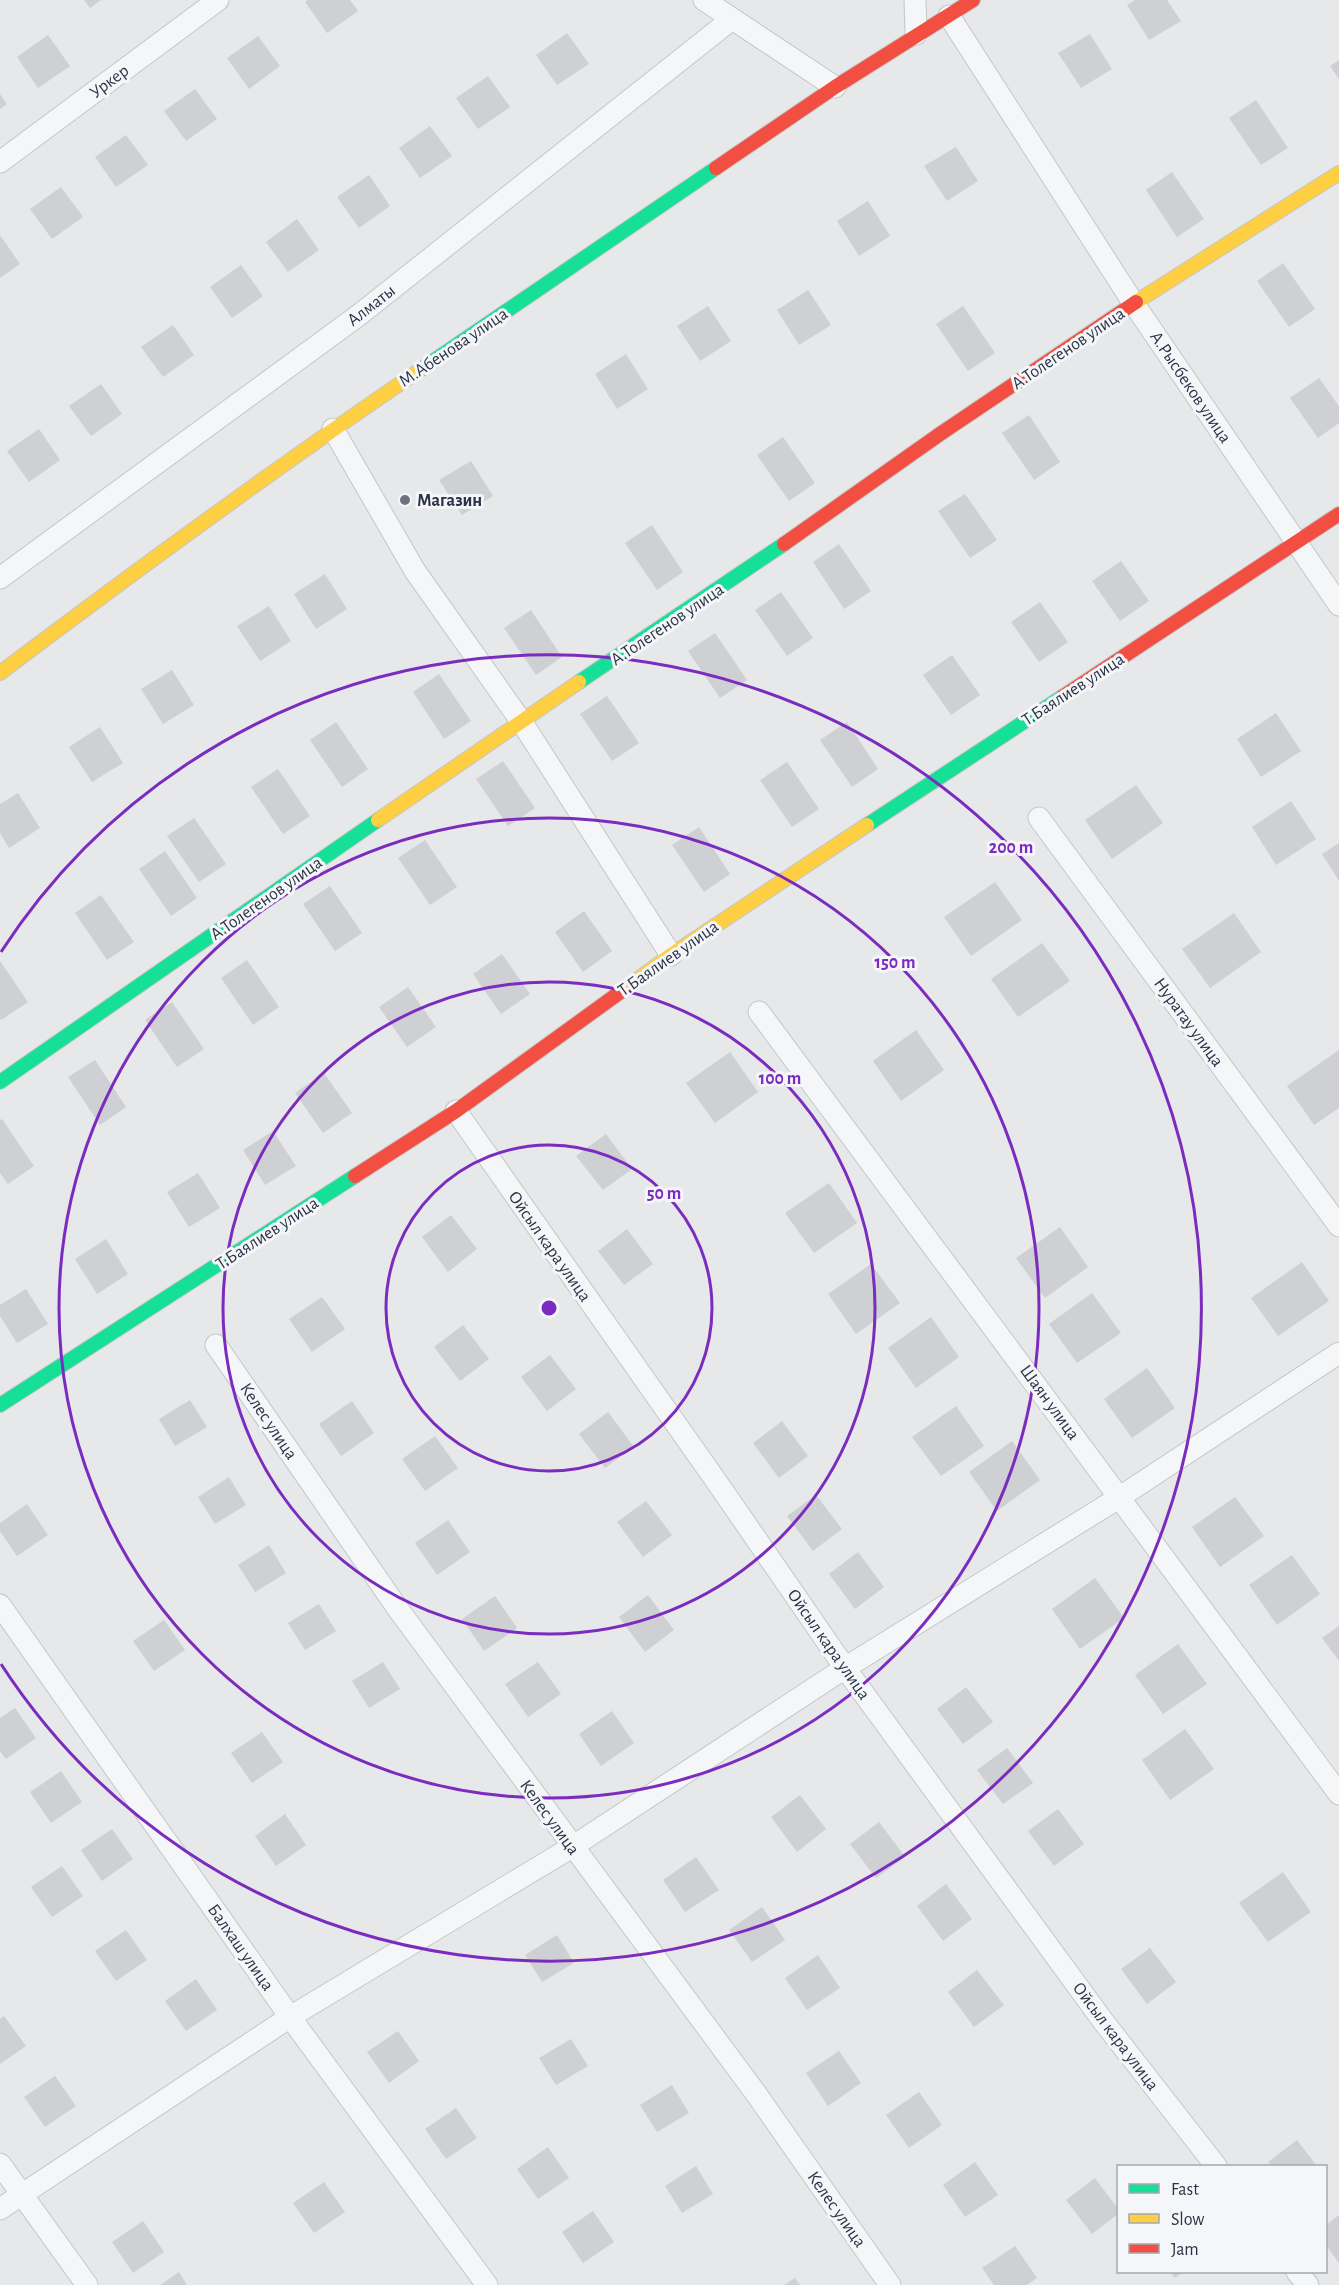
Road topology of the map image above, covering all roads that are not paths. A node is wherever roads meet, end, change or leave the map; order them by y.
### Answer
1 (218, 0) edge
2 (704, 0) edge
3 (915, 0) edge
4 (973, 0) edge
5 (949, 16) junction
6 (732, 19) junction
7 (916, 34) junction
8 (835, 87) junction
9 (0, 162) edge
10 (1339, 173) edge
11 (1134, 304) junction
12 (333, 429) junction
13 (1339, 514) edge
14 (1296, 541) junction
15 (0, 578) edge
16 (1339, 604) edge
17 (0, 673) edge
18 (521, 721) junction
19 (1039, 818) dead end
20 (670, 955) junction
21 (759, 1012) dead end
22 (0, 1082) edge
23 (456, 1111) junction
24 (1339, 1226) edge
25 (216, 1345) dead end
26 (1339, 1353) edge
27 (0, 1405) edge
28 (1120, 1497) junction
29 (0, 1605) edge
30 (845, 1668) junction
31 (1339, 1794) edge
32 (572, 1847) junction
33 (290, 2017) junction
34 (0, 2164) edge
35 (1215, 2165) edge
36 (22, 2194) junction
37 (0, 2208) edge
38 (1299, 2273) edge
39 (87, 2285) edge
40 (487, 2285) edge
41 (890, 2285) edge
42 (1308, 2285) edge

1 - 9 street, Уркер
2 - 6 street
3 - 7 street
4 - 5 street, М.Абенова улица
5 - 7 street, М.Абенова улица
5 - 11 street, А.Рысбеков улица
6 - 8 street
6 - 15 street, Алматы
7 - 8 street, М.Абенова улица
8 - 12 street, М.Абенова улица
10 - 11 street, А.Толегенов улица
11 - 14 street, А.Рысбеков улица
11 - 18 street, А.Толегенов улица
12 - 17 street, М.Абенова улица
12 - 18 street
13 - 14 street, Т.Баялиев улица
14 - 16 street, А.Рысбеков улица
14 - 20 street, Т.Баялиев улица
18 - 20 street
18 - 22 street, А.Толегенов улица
19 - 24 street, Нуратау улица
20 - 23 street, Т.Баялиев улица
21 - 28 street, Шаян улица
23 - 27 street, Т.Баялиев улица
23 - 30 street, Ойсыл кара улица
25 - 32 street, Келес улица
26 - 28 street
28 - 30 street
28 - 31 street, Шаян улица
29 - 33 street, Балхаш улица
30 - 32 street
30 - 35 street, Ойсыл кара улица
32 - 33 street
32 - 41 street, Келес улица
33 - 36 street
33 - 40 street, Балхаш улица
34 - 36 street
36 - 37 street
36 - 39 street
38 - 42 street

